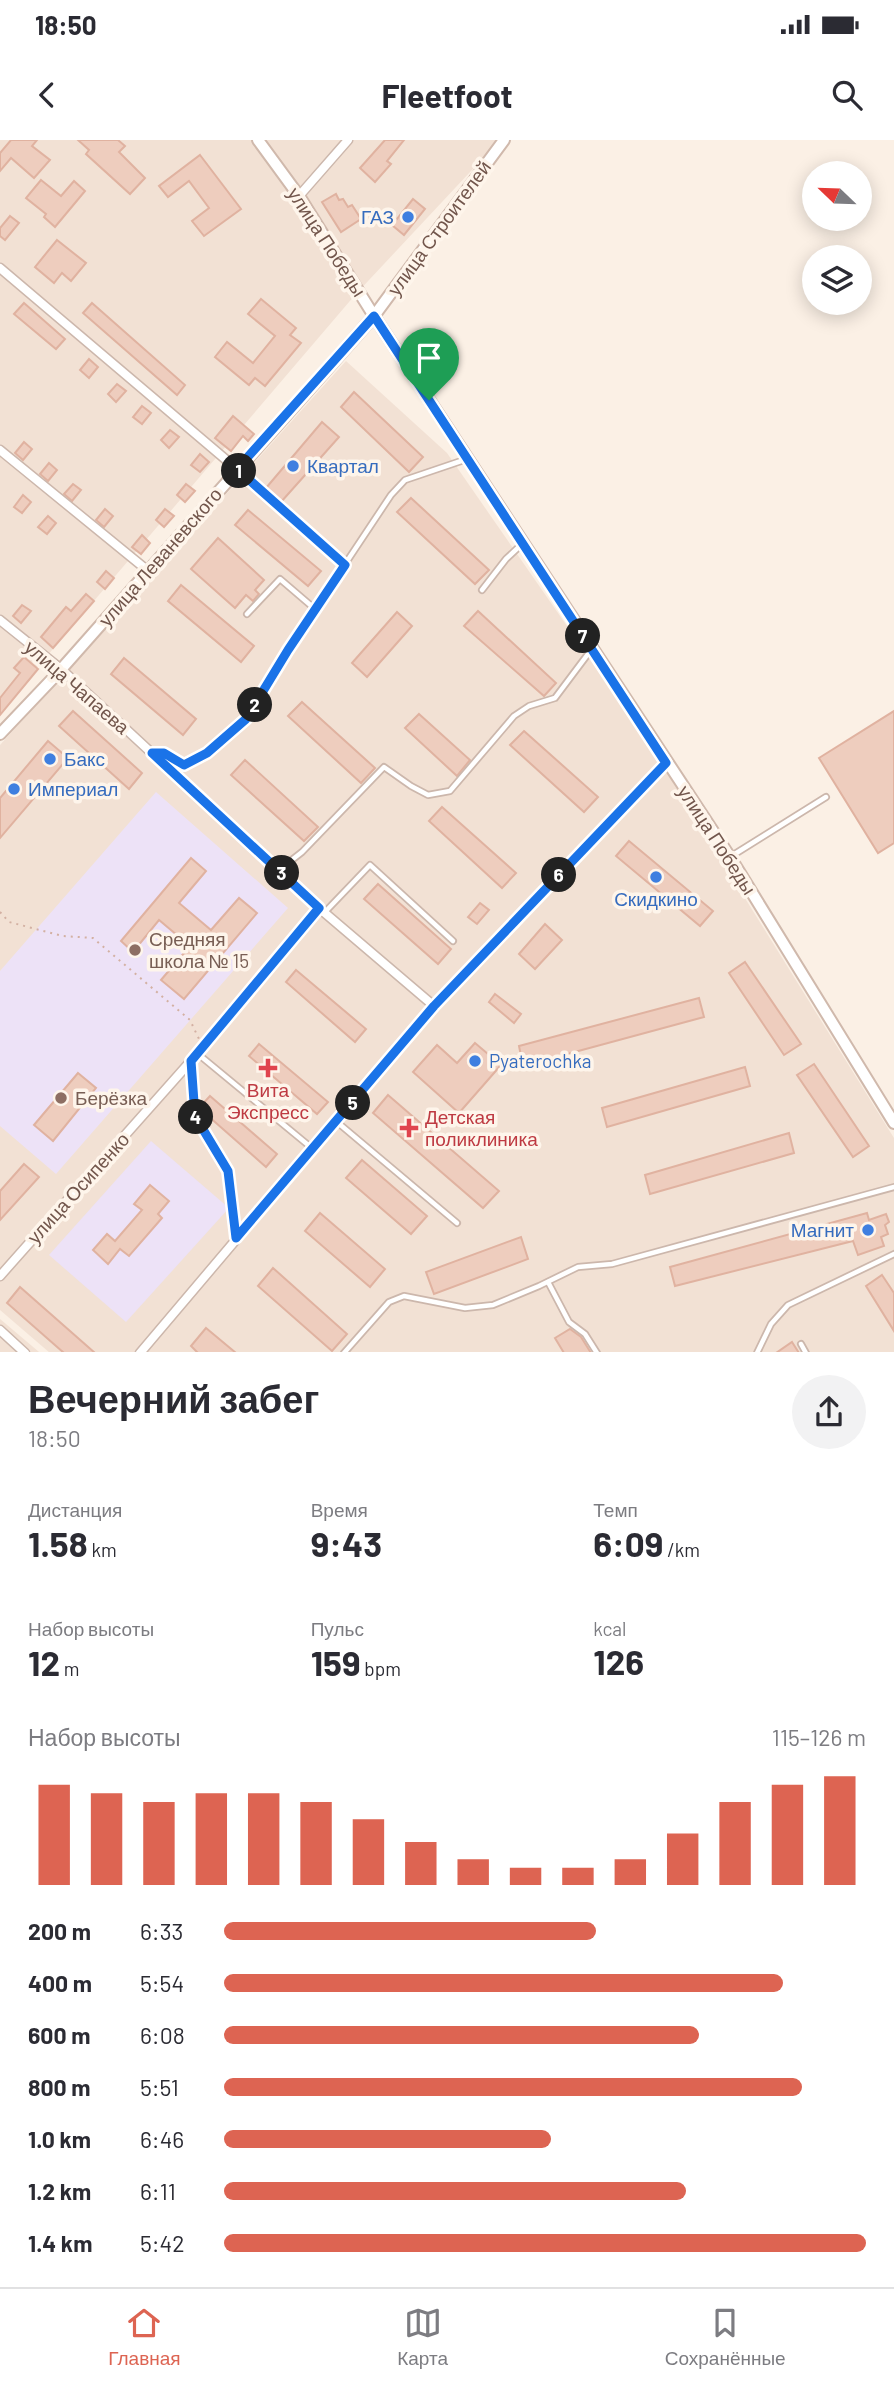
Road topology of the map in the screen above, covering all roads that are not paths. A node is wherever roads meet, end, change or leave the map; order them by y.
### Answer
1 (258, 140) edge
2 (348, 140) edge
3 (504, 140) edge
4 (299, 196) junction
5 (0, 268) edge
6 (374, 316) junction
7 (0, 450) edge
8 (468, 459) junction
9 (237, 469) junction
10 (523, 544) junction
11 (345, 565) junction
12 (147, 570) junction
13 (482, 590) dead end
14 (315, 609) junction
15 (247, 614) dead end
16 (0, 621) edge
17 (592, 649) junction
18 (61, 669) junction
19 (0, 734) edge
20 (152, 753) junction
21 (666, 763) junction
22 (826, 797) dead end
23 (730, 857) junction
24 (279, 870) junction
25 (322, 910) junction
26 (453, 941) dead end
27 (434, 1006) junction
28 (200, 1049) junction
29 (337, 1122) junction
30 (894, 1123) edge
31 (313, 1149) junction
32 (894, 1187) edge
33 (457, 1223) dead end
34 (894, 1254) edge
35 (0, 1276) edge
36 (548, 1282) junction
37 (0, 1330) edge
38 (801, 1344) dead end
39 (24, 1352) edge
40 (141, 1352) edge
41 (345, 1352) edge
42 (596, 1352) edge
43 (757, 1352) edge
44 (805, 1352) edge

1 - 4 street, улица Победы
2 - 4 street
3 - 6 street, улица Строителей
4 - 6 street, улица Победы
5 - 9 street
6 - 8 street, улица Победы
6 - 9 street, улица Леваневского
7 - 12 street
8 - 10 street, улица Победы
8 - 11 lane
9 - 11 lane
9 - 12 street, улица Леваневского
10 - 13 lane
10 - 17 street, улица Победы
11 - 14 lane
12 - 18 street, улица Леваневского
14 - 15 lane
14 - 20 lane
16 - 18 street, улица Чапаева
17 - 21 street, улица Победы
17 - 24 lane
18 - 19 street, улица Леваневского
18 - 20 street, улица Чапаева
20 - 24 street, улица Чапаева
21 - 23 street, улица Победы
21 - 27 street
22 - 23 lane
23 - 30 street, улица Победы
24 - 25 street, улица Чапаева
25 - 26 lane
25 - 27 street, улица Чапаева
25 - 28 street, улица Осипенко
27 - 29 street
28 - 31 lane
28 - 35 street, улица Осипенко
29 - 31 street
29 - 33 lane
31 - 40 street
32 - 36 lane
34 - 43 lane
36 - 41 lane
36 - 42 lane
37 - 39 street
38 - 44 lane

